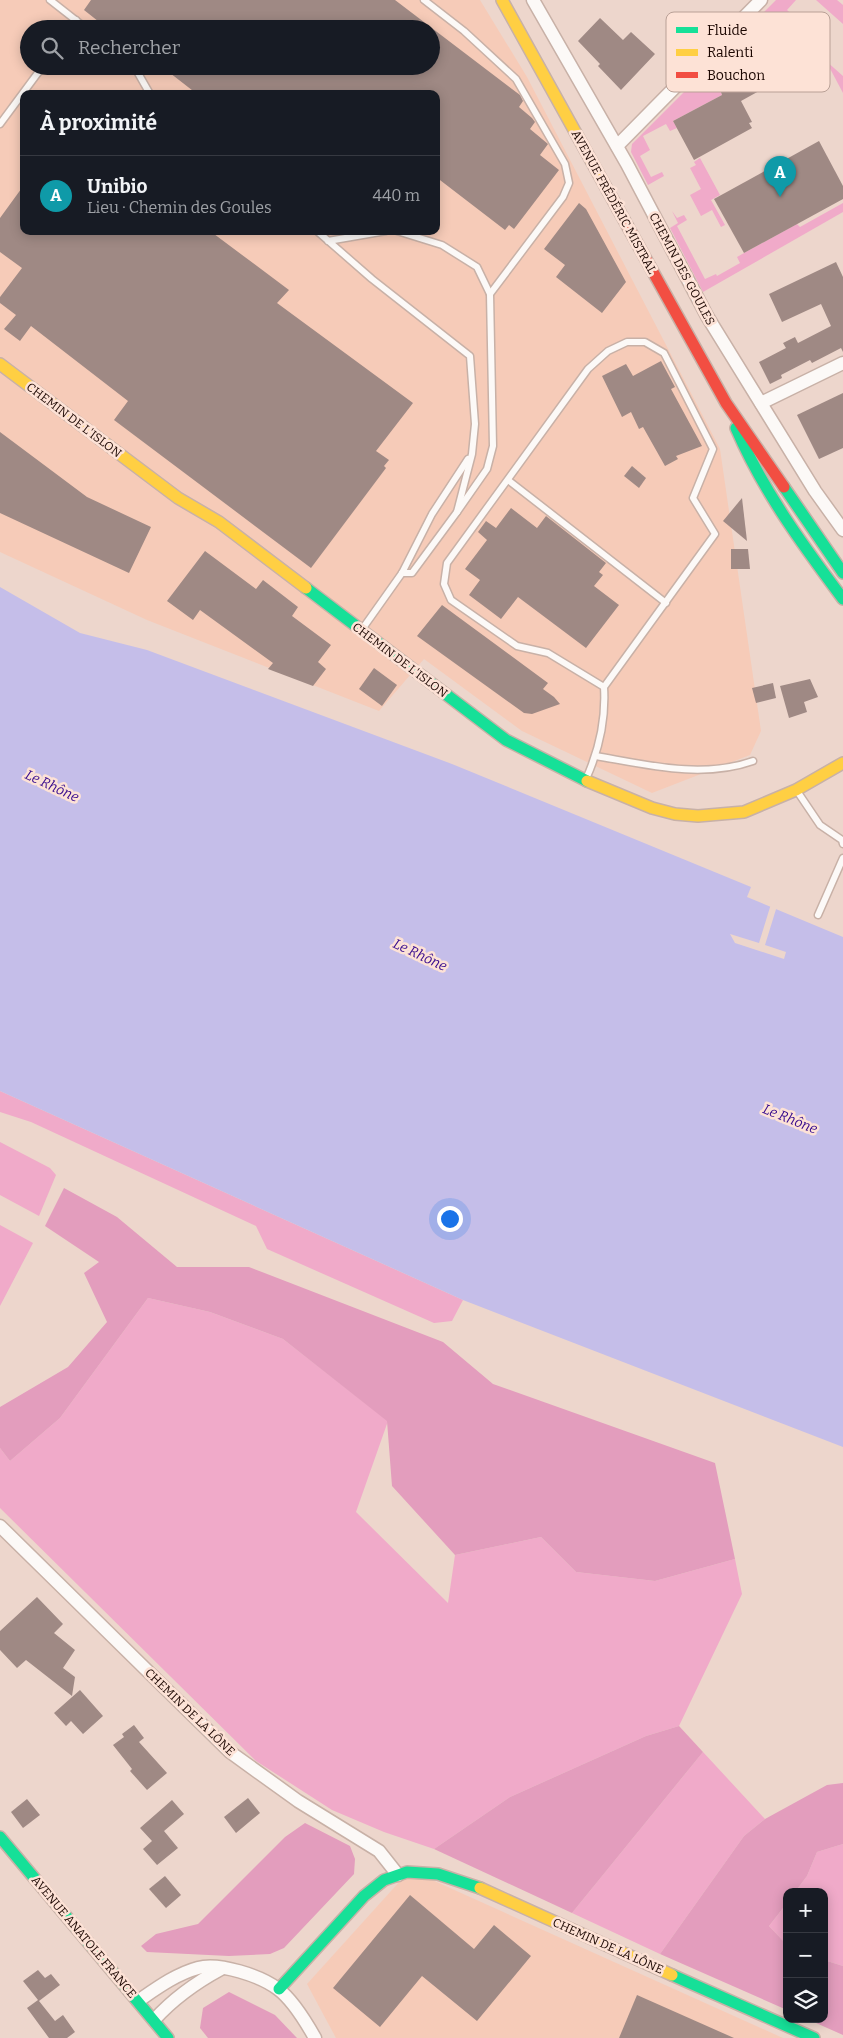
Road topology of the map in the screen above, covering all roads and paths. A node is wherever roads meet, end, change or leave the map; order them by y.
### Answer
1 (50, 0) edge
2 (424, 0) edge
3 (502, 0) edge
4 (533, 0) edge
5 (761, 0) edge
6 (749, 12) edge
7 (76, 20) edge
8 (35, 75) edge
9 (139, 75) edge
10 (25, 90) edge
11 (148, 90) edge
12 (670, 92) edge
13 (20, 96) edge
14 (0, 124) edge
15 (617, 146) junction
16 (321, 235) edge
17 (363, 235) edge
18 (411, 235) edge
19 (328, 241) junction
20 (490, 294) junction
21 (843, 363) edge
22 (0, 364) edge
23 (726, 403) junction
24 (761, 403) junction
25 (472, 454) junction
26 (508, 480) junction
27 (457, 512) junction
28 (843, 530) edge
29 (402, 573) junction
30 (843, 573) edge
31 (843, 599) edge
32 (666, 603) junction
33 (361, 630) junction
34 (604, 687) junction
35 (596, 756) junction
36 (753, 761) dead end
37 (843, 762) edge
38 (586, 780) junction
39 (796, 790) junction
40 (843, 844) edge
41 (843, 858) edge
42 (818, 915) dead end
43 (0, 1526) edge
44 (0, 1836) edge
45 (398, 1875) junction
46 (223, 1968) junction
47 (279, 1989) junction
48 (138, 2001) junction
49 (154, 2020) junction
50 (168, 2038) edge
51 (315, 2038) edge
52 (814, 2038) edge

1 - 7 lane
2 - 20 lane
3 - 23 street, AVENUE FRÉDÉRIC MISTRAL
4 - 15 street, CHEMIN DES GOULES
5 - 6 street
8 - 10 lane
9 - 11 lane
12 - 15 street
13 - 14 lane
15 - 24 street, CHEMIN DES GOULES
16 - 19 lane
17 - 19 lane
18 - 20 lane
19 - 25 lane
20 - 27 lane
21 - 24 street
22 - 33 street, CHEMIN DE L'ISLON
23 - 30 street, AVENUE FRÉDÉRIC MISTRAL
23 - 31 street, AVENUE FRÉDÉRIC MISTRAL
24 - 28 street, CHEMIN DES GOULES
25 - 27 lane
25 - 29 lane
26 - 32 lane
26 - 32 lane
26 - 34 lane
27 - 29 lane
29 - 33 lane
32 - 34 lane
33 - 38 street, CHEMIN DE L'ISLON
34 - 35 lane
35 - 36 lane
35 - 38 lane
37 - 39 street, CHEMIN DE L'ISLON
38 - 39 street, CHEMIN DE L'ISLON
39 - 40 lane
41 - 42 lane
43 - 45 street, CHEMIN DE LA LÔNE
44 - 48 street, AVENUE ANATOLE FRANCE
45 - 47 street, CHEMIN DE LA LÔNE
45 - 52 street, CHEMIN DE LA LÔNE
46 - 47 street
46 - 48 street
46 - 49 street
47 - 51 street
48 - 49 street, AVENUE ANATOLE FRANCE
49 - 50 street, AVENUE ANATOLE FRANCE

